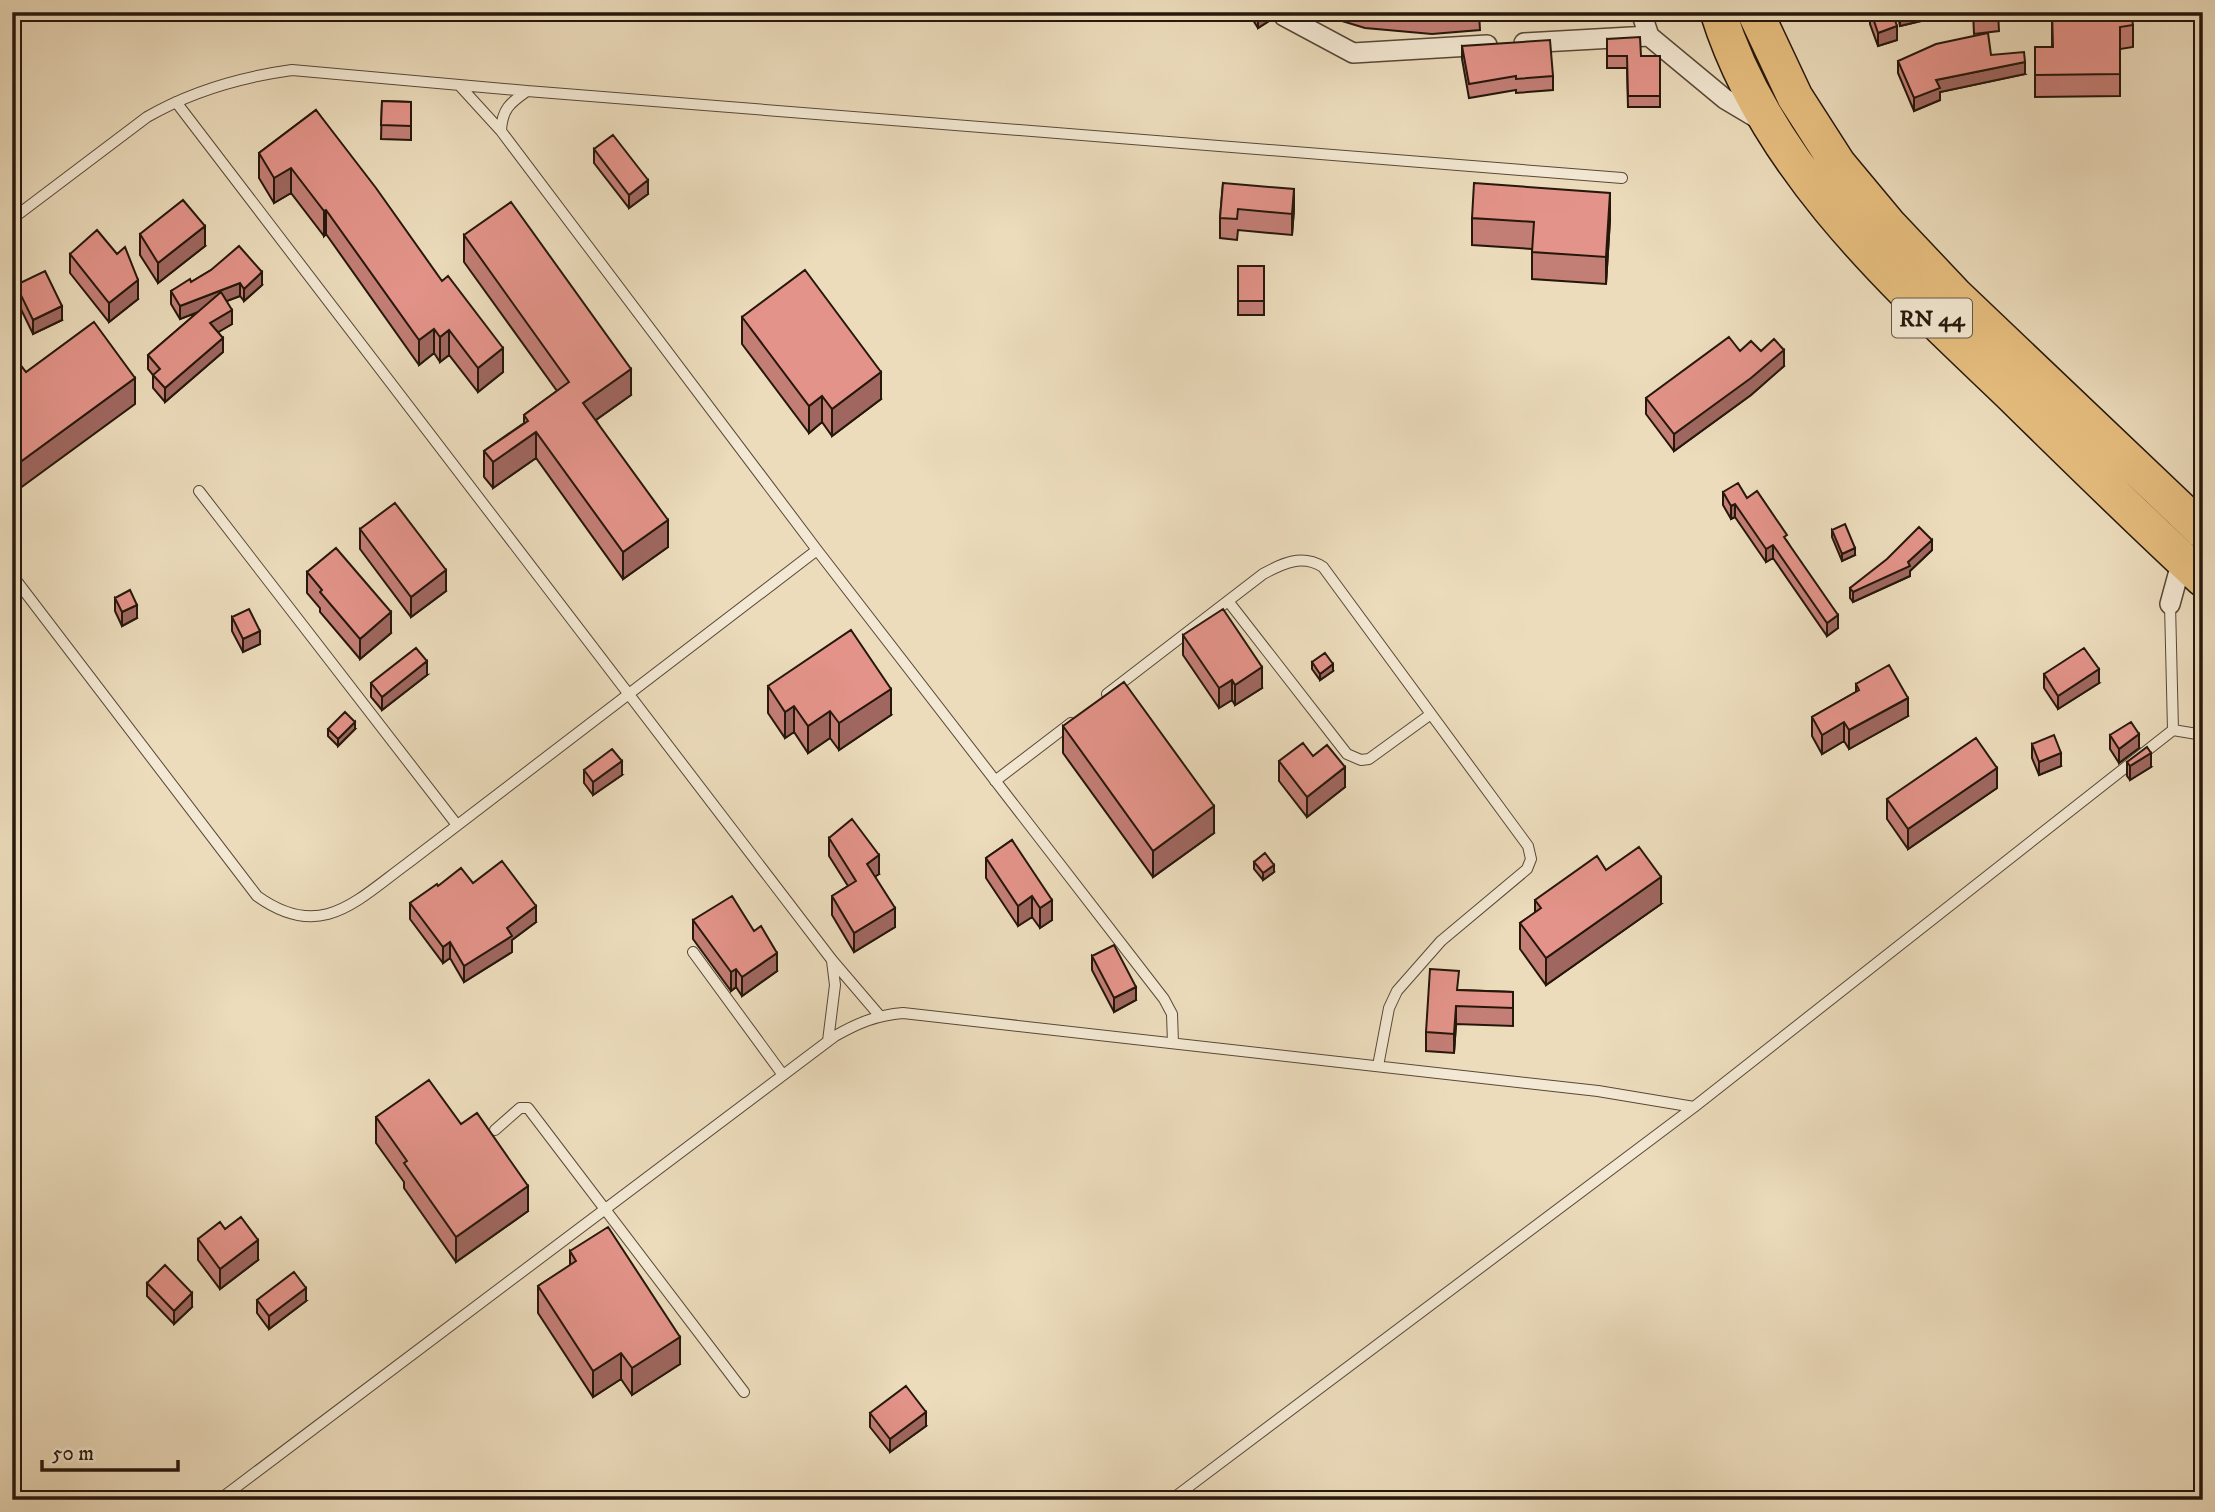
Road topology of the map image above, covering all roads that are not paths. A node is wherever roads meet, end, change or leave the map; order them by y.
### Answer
1 (1282, 12) edge
2 (1641, 12) edge
3 (1718, 12) edge
4 (1755, 12) edge
5 (1649, 36) junction
6 (459, 85) junction
7 (527, 91) junction
8 (176, 102) junction
9 (1773, 128) junction
10 (501, 131) junction
11 (1622, 178) dead end
12 (12, 219) edge
13 (199, 491) dead end
14 (2203, 531) edge
15 (817, 550) junction
16 (2192, 570) edge
17 (12, 575) edge
18 (1228, 601) junction
19 (2170, 604) joint
20 (627, 694) junction
21 (1101, 699) edge
22 (1430, 713) junction
23 (1080, 715) edge
24 (2173, 730) junction
25 (2203, 735) edge
26 (995, 781) junction
27 (457, 825) junction
28 (693, 952) dead end
29 (832, 960) junction
30 (879, 1015) junction
31 (828, 1041) junction
32 (1173, 1043) junction
33 (1378, 1066) junction
34 (783, 1075) junction
35 (1694, 1107) junction
36 (495, 1130) dead end
37 (604, 1210) junction
38 (744, 1392) dead end
39 (219, 1500) edge
40 (1171, 1500) edge

1 - 5 street
2 - 5 street
3 - 9 highway, RN 44
4 - 14 highway, RN 44
5 - 9 street
6 - 7 lane
6 - 8 lane
6 - 10 lane
7 - 10 lane
7 - 11 lane
8 - 12 lane
8 - 20 lane
9 - 16 highway, RN 44
10 - 15 lane
13 - 27 lane
15 - 20 lane
15 - 26 lane
16 - 19 street
17 - 27 lane
18 - 21 lane
18 - 22 lane
18 - 22 lane
19 - 24 lane
20 - 27 lane
20 - 29 lane
22 - 33 lane
23 - 26 lane
24 - 25 lane
24 - 35 lane
26 - 32 lane
28 - 34 lane
29 - 30 lane
29 - 31 lane
30 - 31 lane
30 - 32 lane
31 - 34 lane
32 - 33 lane
33 - 35 lane
34 - 37 lane
35 - 40 lane
36 - 37 lane
37 - 38 lane
37 - 39 lane

